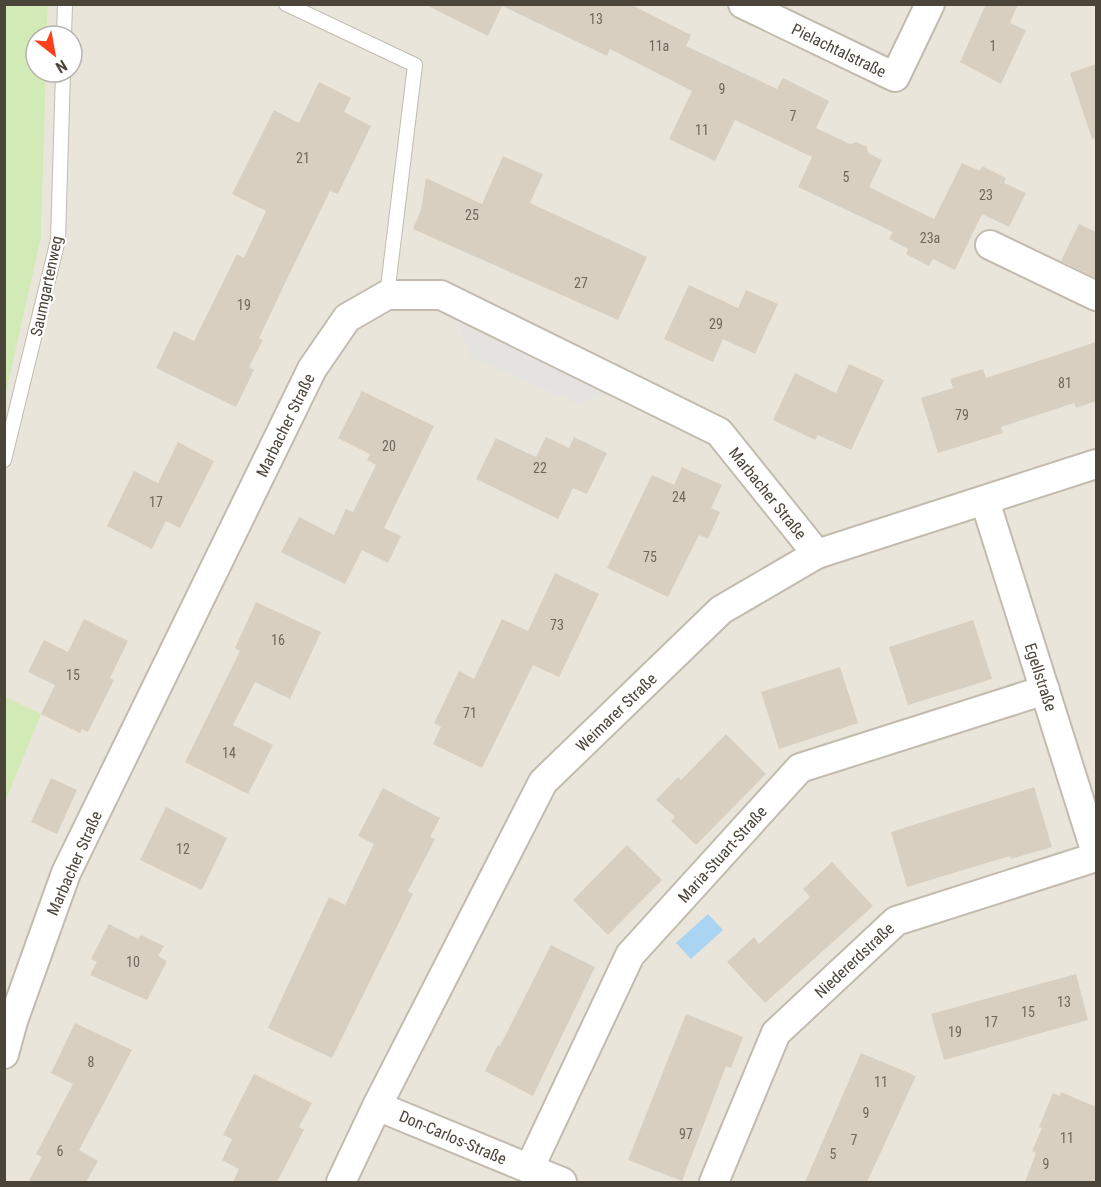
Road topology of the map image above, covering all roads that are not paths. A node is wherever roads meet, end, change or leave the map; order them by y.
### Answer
1 (65, 4) edge
2 (286, 4) edge
3 (743, 4) edge
4 (930, 4) edge
5 (64, 24) edge
6 (63, 84) edge
7 (990, 245) dead end
8 (387, 296) junction
9 (1096, 296) edge
10 (4, 460) edge
11 (1096, 464) edge
12 (985, 501) junction
13 (818, 554) junction
14 (1045, 690) junction
15 (1096, 855) edge
16 (4, 1054) edge
17 (377, 1106) junction
18 (529, 1169) junction
19 (340, 1182) edge
20 (562, 1182) edge
21 (714, 1182) edge

1 - 5 lane
2 - 8 lane
3 - 4 street, Pielachtalstraße
6 - 10 lane, Saumgartenweg
7 - 9 street
8 - 13 street, Marbacher Straße
8 - 16 street, Marbacher Straße
11 - 12 street, Weimarer Straße
12 - 13 street, Weimarer Straße
12 - 14 street, Egellstraße
13 - 17 street, Weimarer Straße
14 - 15 street, Egellstraße
14 - 18 street, Maria-Stuart-Straße
15 - 21 street, Niedererdstraße
17 - 18 street, Don-Carlos-Straße
17 - 19 street, Weimarer Straße
18 - 20 street, Don-Carlos-Straße

